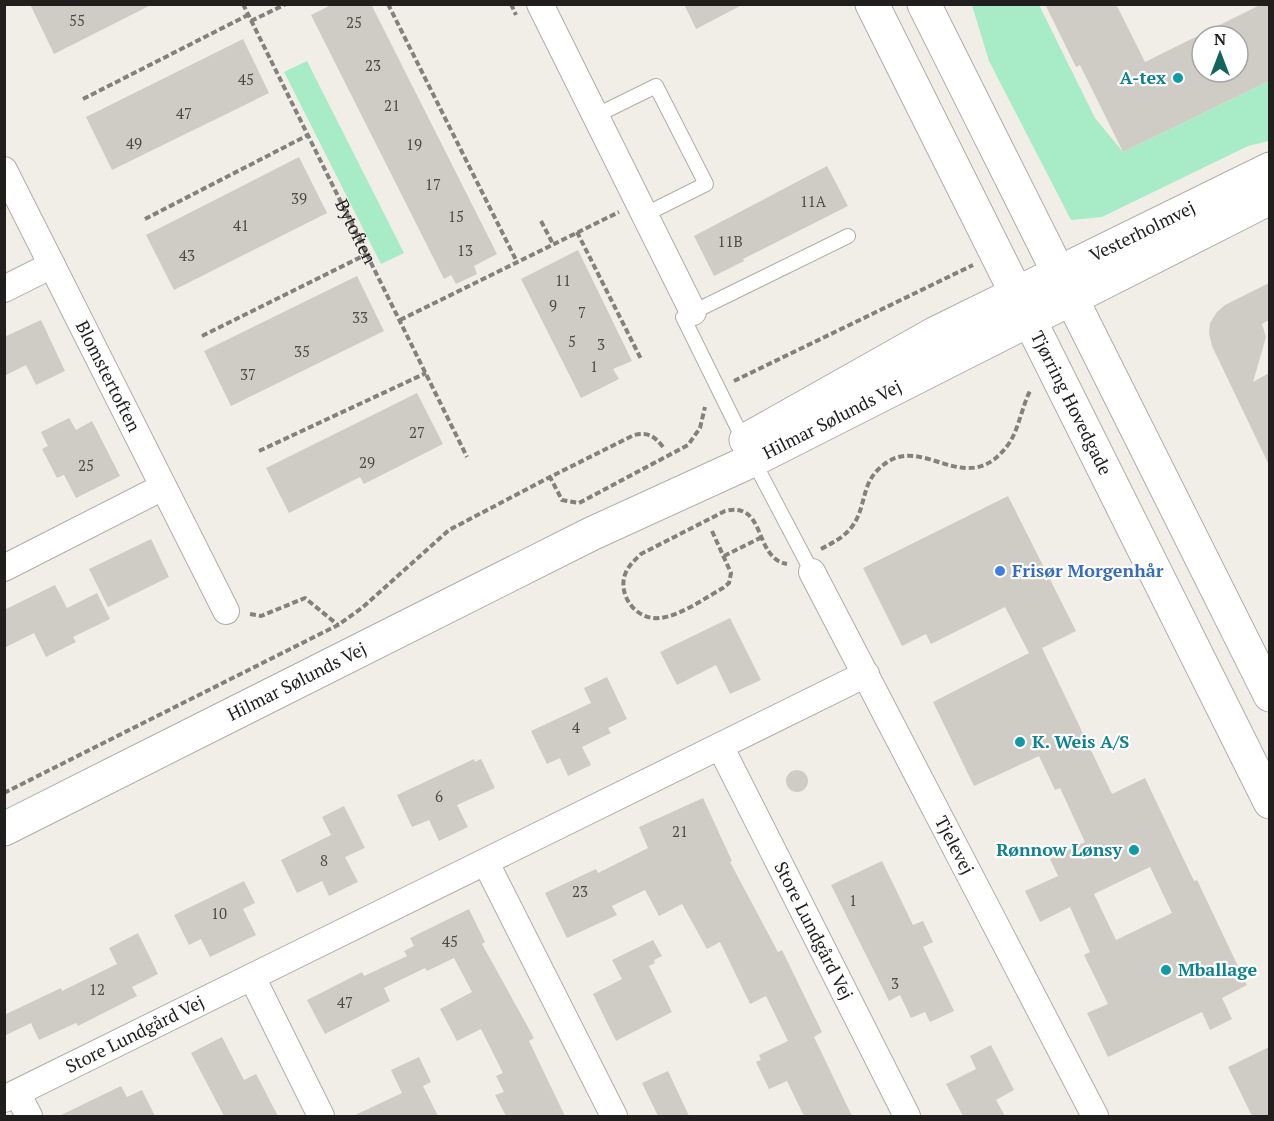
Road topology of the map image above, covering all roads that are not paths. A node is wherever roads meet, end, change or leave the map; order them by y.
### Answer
1 (540, 4) edge
2 (872, 4) edge
3 (924, 4) edge
4 (595, 116) junction
5 (1269, 169) edge
6 (4, 170) edge
7 (1269, 198) edge
8 (641, 209) junction
9 (848, 237) dead end
10 (52, 265) junction
11 (1065, 286) junction
12 (4, 289) edge
13 (1023, 306) junction
14 (693, 312) junction
15 (749, 451) junction
16 (163, 487) junction
17 (4, 568) edge
18 (812, 572) joint
19 (226, 611) road end
20 (866, 674) junction
21 (1269, 695) edge
22 (720, 746) junction
23 (1269, 802) edge
24 (4, 829) edge
25 (486, 862) junction
26 (252, 977) junction
27 (11, 1096) edge
28 (29, 1116) edge
29 (321, 1116) edge
30 (614, 1116) edge
31 (907, 1116) edge
32 (1095, 1116) edge

1 - 4 street
2 - 13 street, Tjørring Hovedgade
3 - 11 street
4 - 8 street
4 - 8 lane
5 - 11 street, Vesterholmvej
6 - 10 street, Blomstertoften
7 - 11 street, Vesterholmvej
8 - 14 street
9 - 14 lane
10 - 12 street
10 - 16 street, Blomstertoften
11 - 13 street, Vesterholmvej
11 - 21 street
13 - 15 street, Hilmar Sølunds Vej
13 - 23 street, Tjørring Hovedgade
14 - 15 lane
15 - 18 lane
15 - 24 street, Hilmar Sølunds Vej
16 - 17 street
16 - 19 street, Blomstertoften
18 - 20 street, Tjelevej
20 - 22 street, Store Lundgård Vej
20 - 32 street, Tjelevej
22 - 25 street, Store Lundgård Vej
22 - 31 street, Store Lundgård Vej
25 - 26 street, Store Lundgård Vej
25 - 30 street
26 - 27 street, Store Lundgård Vej
26 - 29 street
27 - 28 street, Store Lundgård Vej

